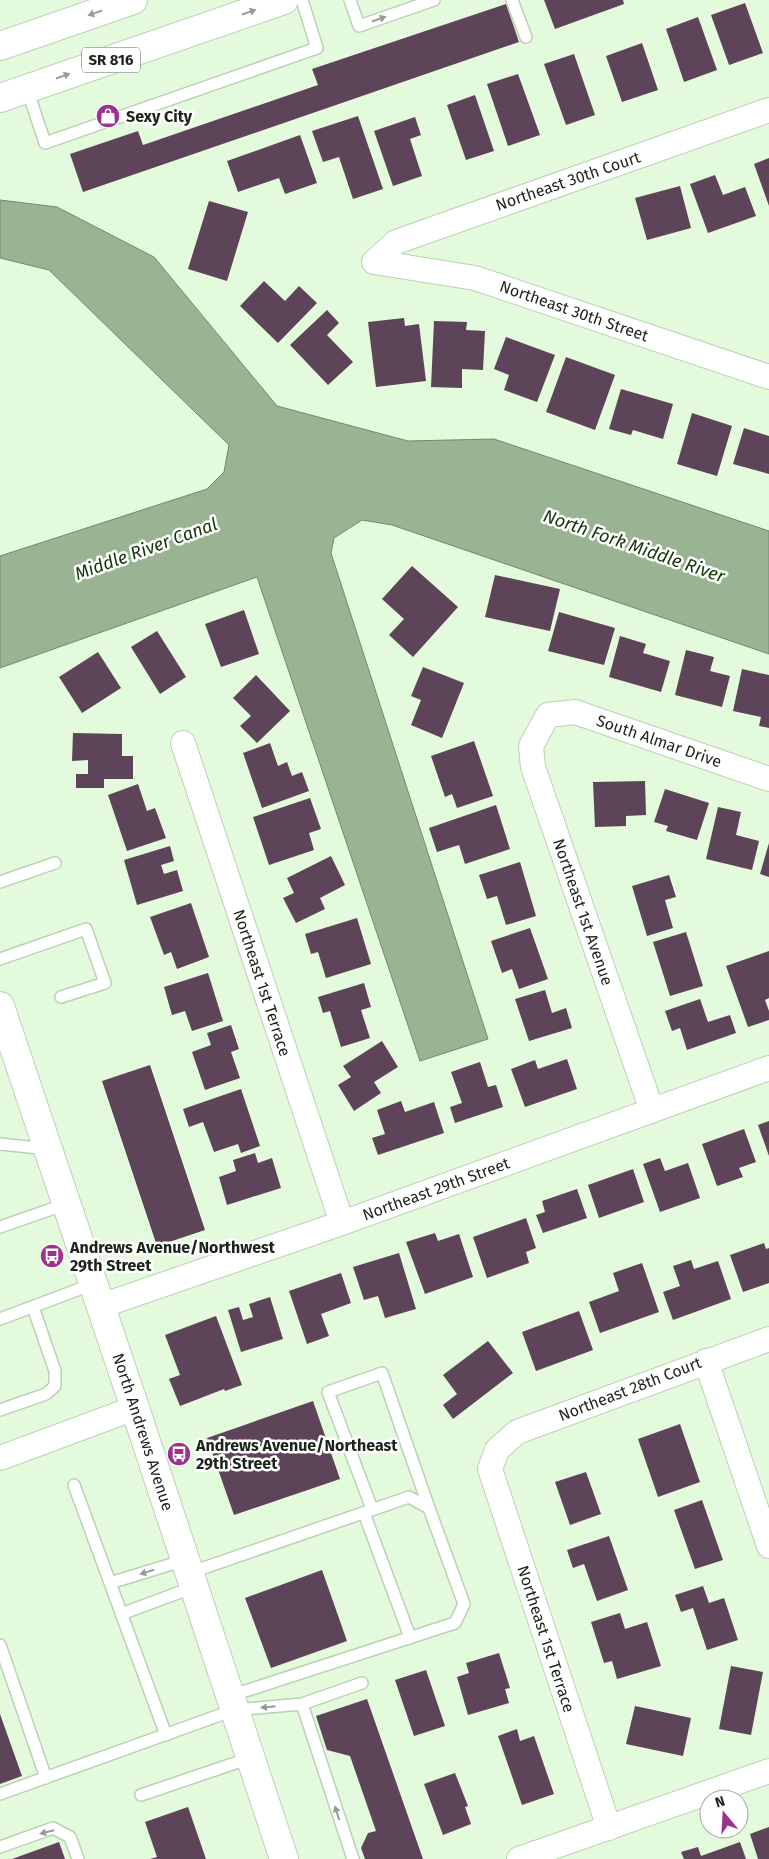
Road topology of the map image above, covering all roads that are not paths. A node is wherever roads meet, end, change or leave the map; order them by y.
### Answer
1 (133, 0) edge
2 (350, 0) edge
3 (434, 0) edge
4 (512, 0) edge
5 (286, 1) edge
6 (526, 37) dead end
7 (0, 46) edge
8 (27, 89) junction
9 (0, 98) edge
10 (769, 110) edge
11 (374, 262) joint
12 (769, 378) edge
13 (548, 714) joint
14 (183, 744) dead end
15 (769, 779) edge
16 (55, 863) dead end
17 (0, 882) edge
18 (0, 959) edge
19 (61, 997) dead end
20 (0, 1006) edge
21 (769, 1068) edge
22 (652, 1111) junction
23 (0, 1144) edge
24 (48, 1149) junction
25 (66, 1204) junction
26 (342, 1223) junction
27 (0, 1227) edge
28 (97, 1295) junction
29 (33, 1307) junction
30 (0, 1319) edge
31 (769, 1339) edge
32 (706, 1361) junction
33 (135, 1408) junction
34 (0, 1410) edge
35 (498, 1450) joint
36 (0, 1457) edge
37 (74, 1485) dead end
38 (429, 1508) junction
39 (368, 1511) junction
40 (769, 1546) edge
41 (189, 1573) junction
42 (110, 1583) junction
43 (122, 1614) junction
44 (410, 1637) junction
45 (0, 1646) edge
46 (362, 1682) dead end
47 (232, 1703) junction
48 (302, 1704) junction
49 (166, 1735) junction
50 (250, 1758) junction
51 (769, 1771) edge
52 (46, 1778) junction
53 (0, 1794) edge
54 (141, 1795) dead end
55 (609, 1828) junction
56 (0, 1847) edge
57 (78, 1859) edge
58 (284, 1859) edge
59 (352, 1859) edge
60 (519, 1859) edge

1 -> 7 main road
2 -> 3 lane
4 - 6 lane
8 -> 5 main road, SR 816
5 - 8 lane
8 - 9 main road, SR 816
10 - 11 street, Northeast 30th Court
11 - 12 street, Northeast 30th Street
13 - 15 street, South Almar Drive
13 - 22 street, Northeast 1st Avenue
14 - 26 street, Northeast 1st Terrace
16 - 17 lane
18 - 19 lane
20 - 24 main road, North Andrews Avenue
21 - 22 street, Northeast 29th Street
22 - 26 street, Northeast 29th Street
23 - 24 lane
24 - 25 main road, North Andrews Avenue
25 - 27 lane
25 - 28 main road, North Andrews Avenue
26 - 28 street, Northeast 29th Street
28 - 29 lane
28 - 33 main road, North Andrews Avenue
29 - 30 lane
29 - 34 lane
31 - 32 street, Northeast 28th Court
32 - 35 street, Northeast 28th Court
32 - 40 street
33 - 36 street
33 - 41 main road, North Andrews Avenue
35 - 55 street, Northeast 1st Terrace
37 - 42 lane
38 - 39 lane
38 - 39 lane
38 - 44 lane
39 - 41 lane
39 - 44 lane
41 -> 42 lane
41 - 43 lane
41 - 47 main road, North Andrews Avenue
42 - 43 lane
43 - 49 lane
44 - 47 lane
45 - 52 lane
46 - 48 lane
48 -> 47 lane
47 - 49 lane
47 - 50 main road, North Andrews Avenue
59 -> 48 lane
49 - 52 lane
50 - 54 lane
50 - 58 main road, North Andrews Avenue
51 - 55 street
52 - 53 lane
55 - 60 street
57 -> 56 lane

